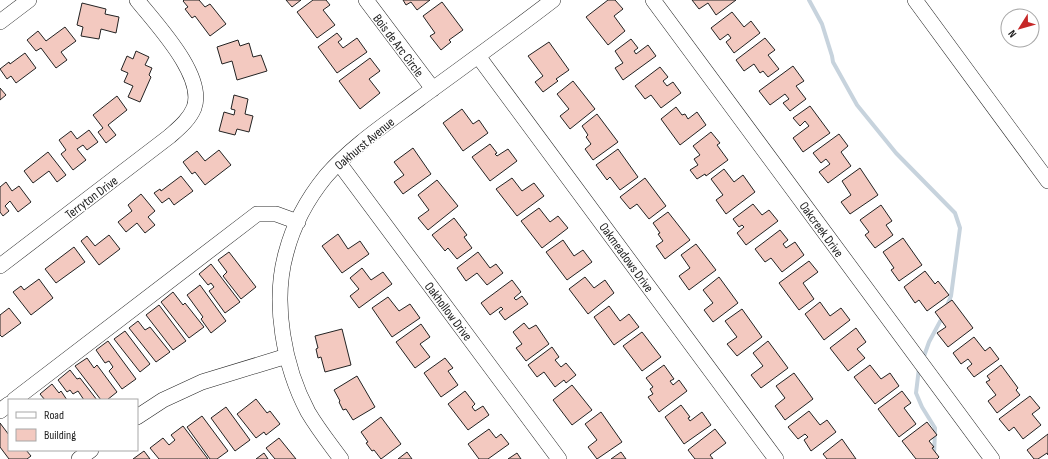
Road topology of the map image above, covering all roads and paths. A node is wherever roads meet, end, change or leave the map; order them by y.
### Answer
1 (29, 0) edge
2 (138, 0) edge
3 (366, 0) edge
4 (553, 0) edge
5 (653, 0) edge
6 (915, 0) edge
7 (0, 22) edge
8 (478, 56) junction
9 (432, 89) junction
10 (339, 163) junction
11 (1048, 181) edge
12 (298, 222) junction
13 (0, 266) edge
14 (287, 356) junction
15 (15, 399) edge
16 (8, 405) edge
17 (0, 411) edge
18 (138, 416) edge
19 (90, 451) edge
20 (80, 459) edge
21 (341, 459) edge
22 (559, 459) edge
23 (776, 459) edge
24 (992, 459) edge

1 - 7 street
2 - 13 street, Terryton Drive
3 - 9 street, Bois de Arc Circle
4 - 8 street, Oakhurst Avenue
5 - 24 street, Oakcreek Drive
6 - 11 street
8 - 9 street, Oakhurst Avenue
8 - 23 street, Oakmeadows Drive
9 - 10 street, Oakhurst Avenue
10 - 12 street, Oakhurst Avenue
10 - 22 street, Oakhollow Drive
12 - 14 street, Oakhurst Avenue
12 - 15 street
14 - 18 street
14 - 21 street, Oakhurst Avenue
16 - 17 street
19 - 20 street

